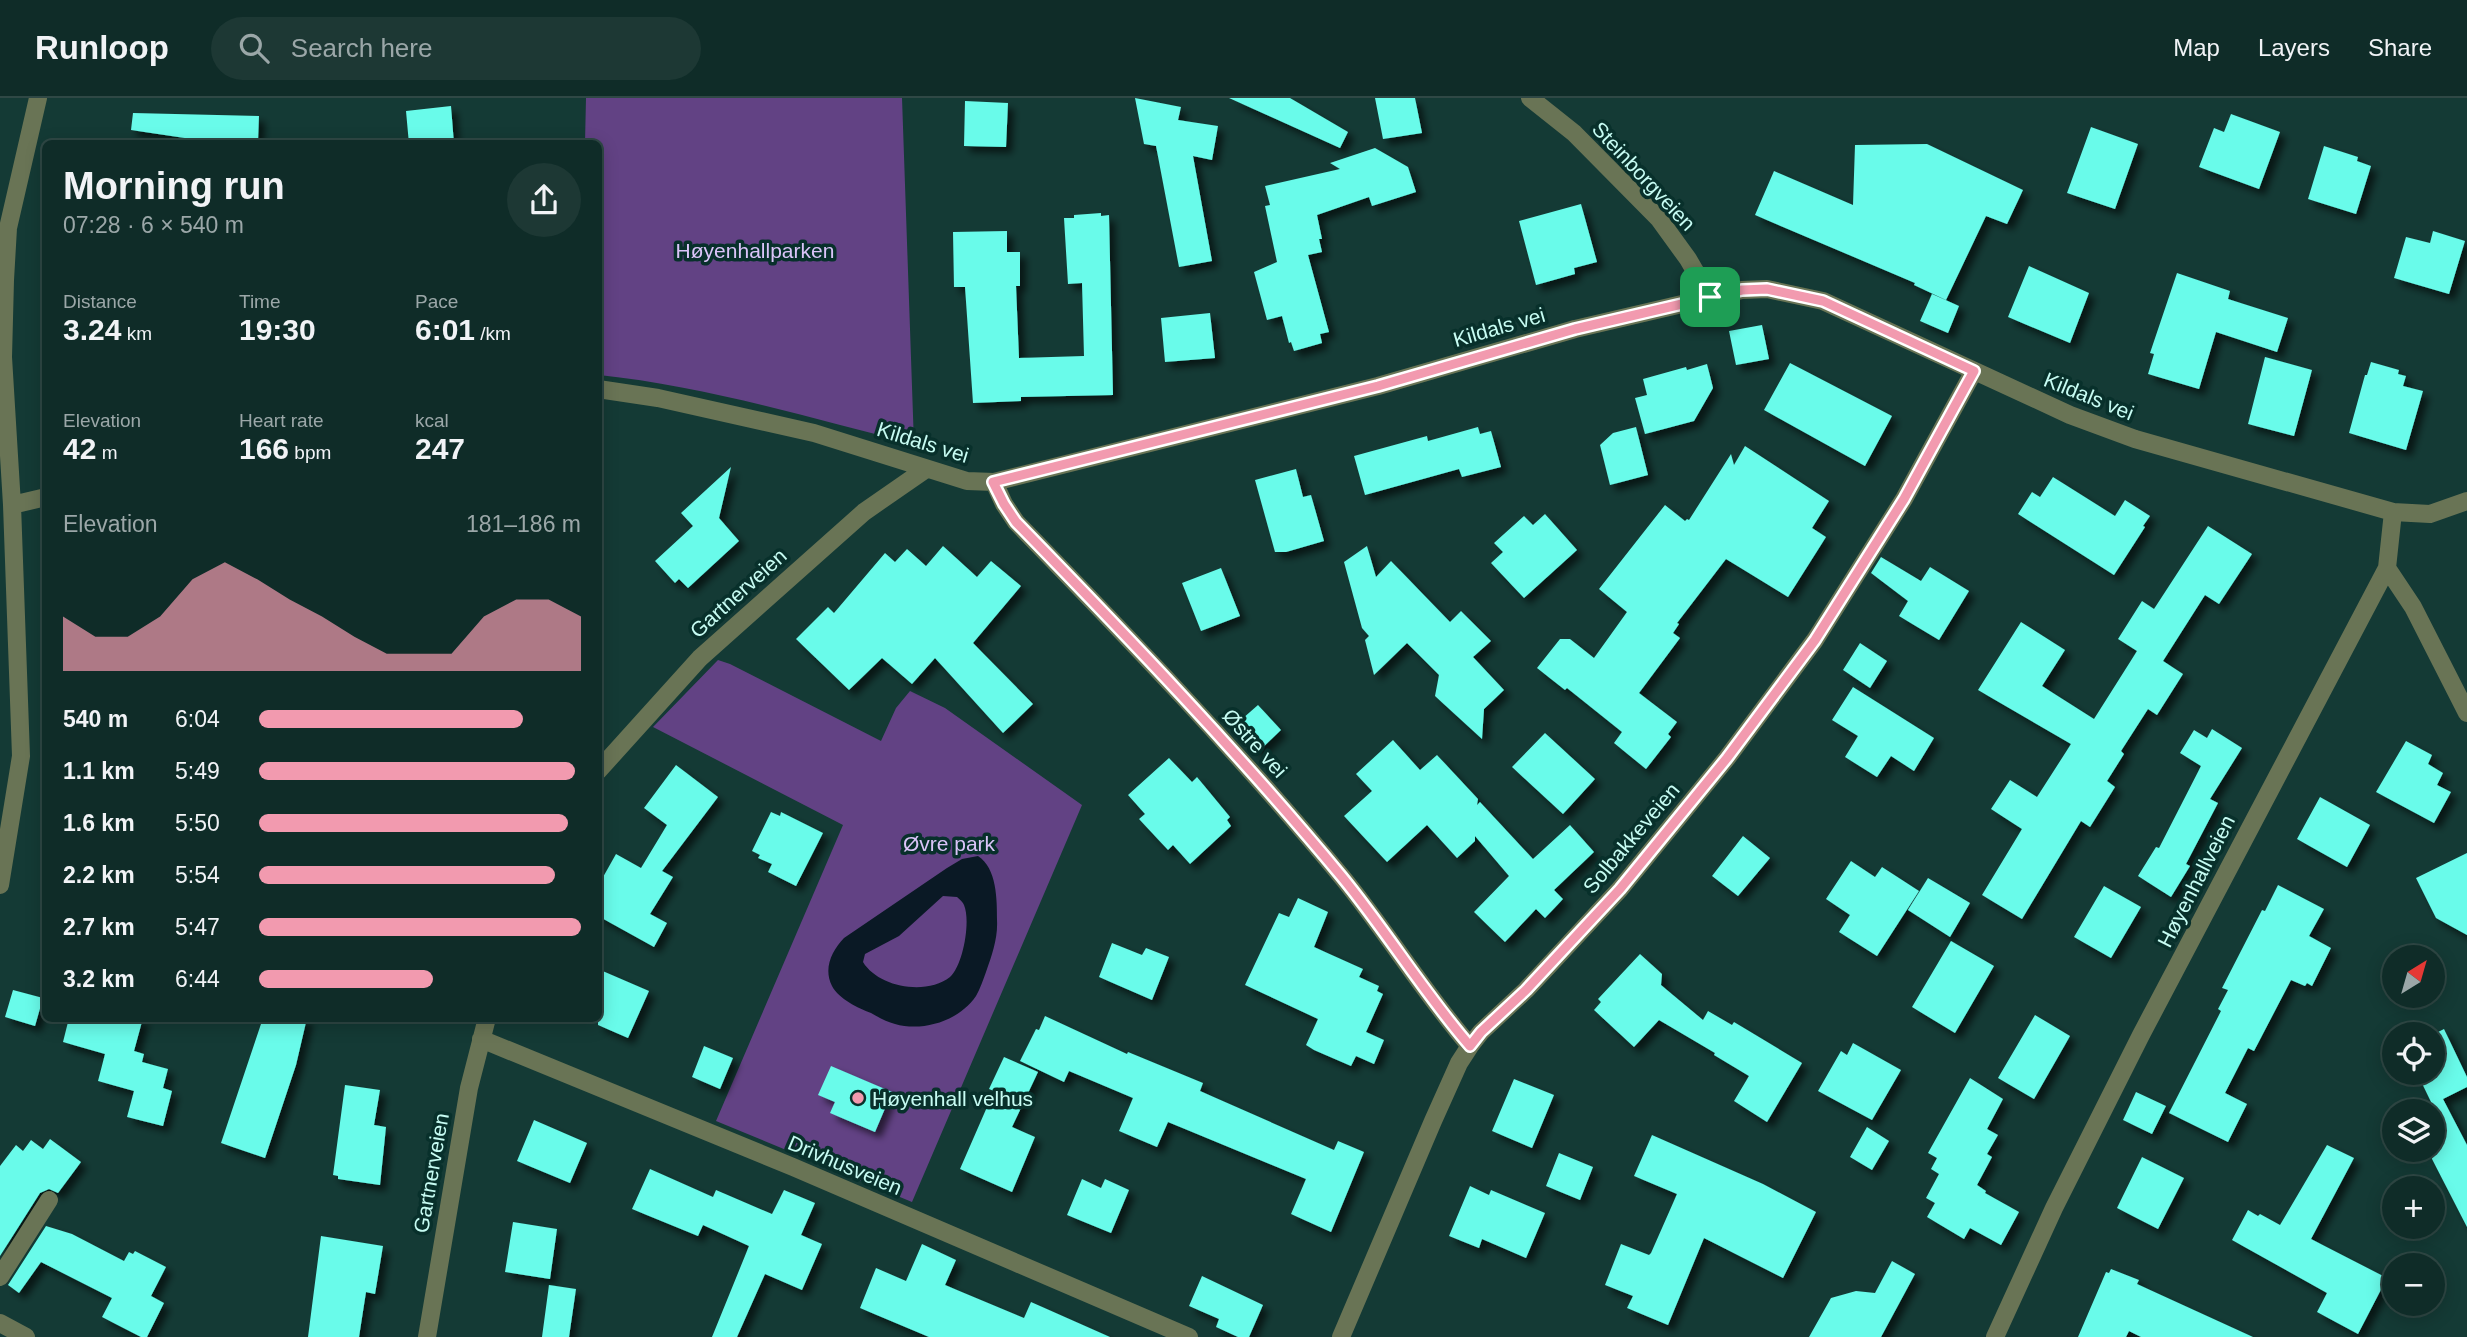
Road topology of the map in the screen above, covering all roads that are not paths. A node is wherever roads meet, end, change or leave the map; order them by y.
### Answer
1 (38, 98) edge
2 (1530, 98) edge
3 (1710, 297) junction
4 (1974, 371) junction
5 (602, 390) edge
6 (926, 469) junction
7 (993, 482) junction
8 (42, 497) edge
9 (2467, 501) edge
10 (12, 505) junction
11 (2393, 512) junction
12 (2387, 568) junction
13 (2467, 713) edge
14 (602, 767) edge
15 (0, 885) edge
16 (486, 1022) edge
17 (481, 1039) junction
18 (1470, 1046) junction
19 (50, 1200) dead end
20 (0, 1277) edge
21 (0, 1323) edge
22 (26, 1337) edge
23 (427, 1337) edge
24 (1189, 1337) edge
25 (1341, 1337) edge
26 (1995, 1337) edge

1 - 10 street
2 - 3 street, Steinborgveien
3 - 4 street, Kildals vei
3 - 7 street, Kildals vei
4 - 11 street, Kildals vei
4 - 18 street, Solbakkeveien
5 - 6 street, Kildals vei
6 - 7 street, Kildals vei
6 - 14 street, Gartnerveien
7 - 18 street, Østre vei
8 - 10 street
9 - 11 street
10 - 15 street
11 - 12 street, Høyenhallveien
12 - 13 street
12 - 26 street, Høyenhallveien
16 - 17 street, Gartnerveien
17 - 23 street, Gartnerveien
17 - 24 street, Drivhusveien
18 - 25 street, Solbakkeveien
19 - 20 street
21 - 22 street

